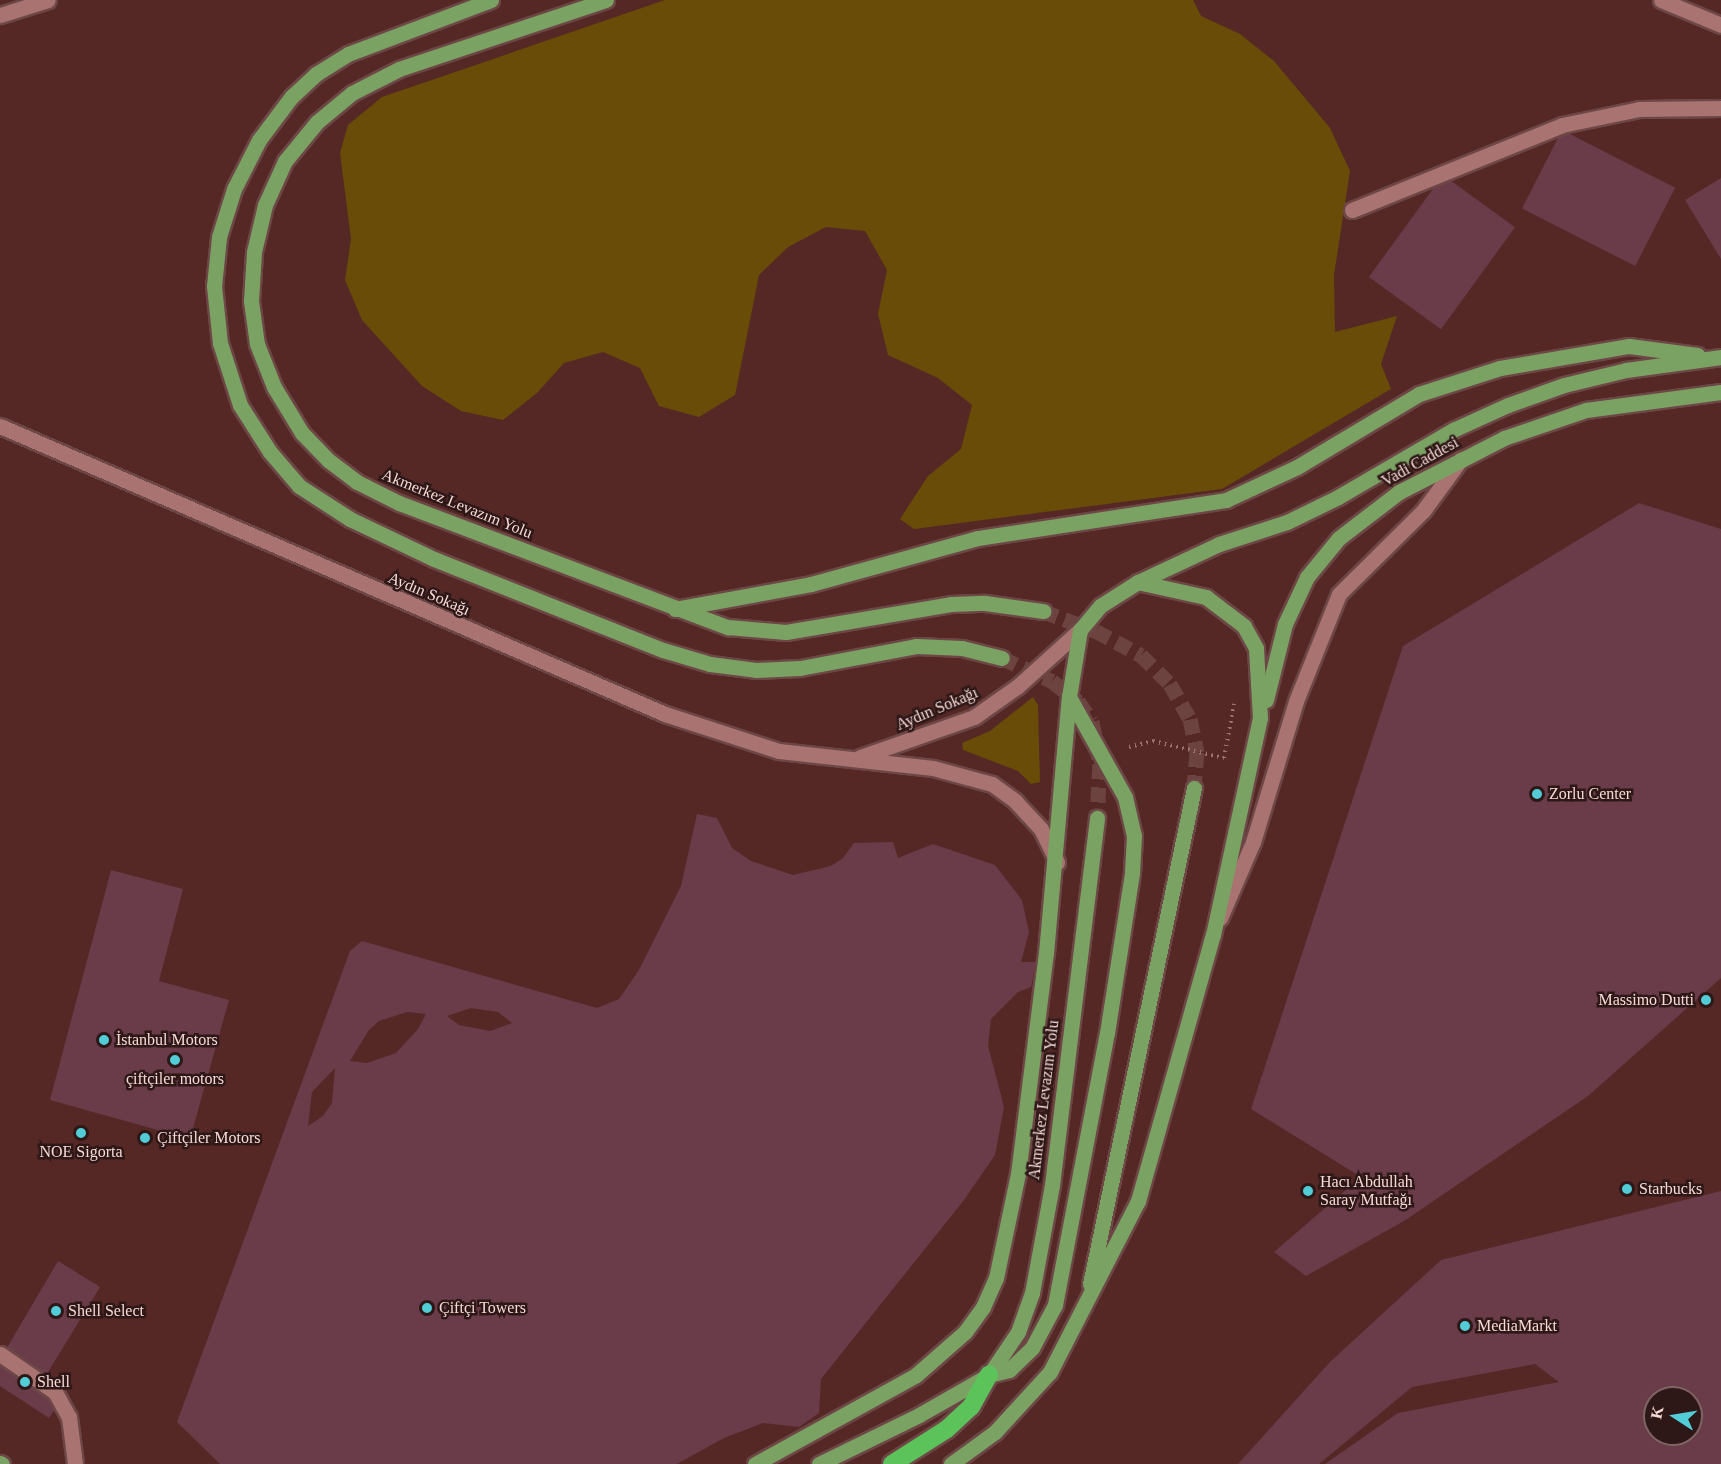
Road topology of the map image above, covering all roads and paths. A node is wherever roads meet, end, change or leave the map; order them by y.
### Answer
1 (48, 0) edge
2 (491, 0) edge
3 (606, 0) edge
4 (1661, 0) edge
5 (0, 15) edge
6 (1721, 25) edge
7 (1721, 108) edge
8 (1352, 210) dead end
9 (1715, 357) edge
10 (1721, 392) edge
11 (0, 426) edge
12 (1461, 459) junction
13 (1138, 582) junction
14 (675, 609) junction
15 (1043, 611) tunnel mouth
16 (1080, 630) junction
17 (1002, 658) tunnel mouth
18 (1236, 694) dead end
19 (1069, 697) junction
20 (1260, 718) junction
21 (1129, 747) dead end
22 (855, 758) junction
23 (1194, 788) tunnel mouth
24 (1097, 818) tunnel mouth
25 (1057, 862) junction
26 (1213, 935) junction
27 (1088, 1293) junction
28 (0, 1354) edge
29 (989, 1375) junction
30 (75, 1464) edge
31 (755, 1464) edge
32 (819, 1464) edge
33 (892, 1464) edge
34 (951, 1464) edge

1 - 5 street
2 - 17 main road
3 - 14 main road, Akmerkez Levazım Yolu
4 - 6 street
7 - 8 street
9 - 13 main road
9 - 14 main road
10 - 12 main road, Vadi Caddesi
11 - 22 street, Aydın Sokağı
12 - 20 main road, Vadi Caddesi
12 - 26 street
13 - 16 main road
13 - 20 main road
14 - 15 main road, Akmerkez Levazım Yolu
16 - 19 main road
16 - 22 street, Aydın Sokağı
18 - 21 path
19 - 25 main road
19 - 29 main road
20 - 26 main road
22 - 25 street, Aydın Sokağı
23 - 27 main road
24 - 29 main road, Akmerkez Levazım Yolu
25 - 31 main road
26 - 27 main road
27 - 34 main road
28 - 30 street
29 - 32 main road
29 - 33 highway

